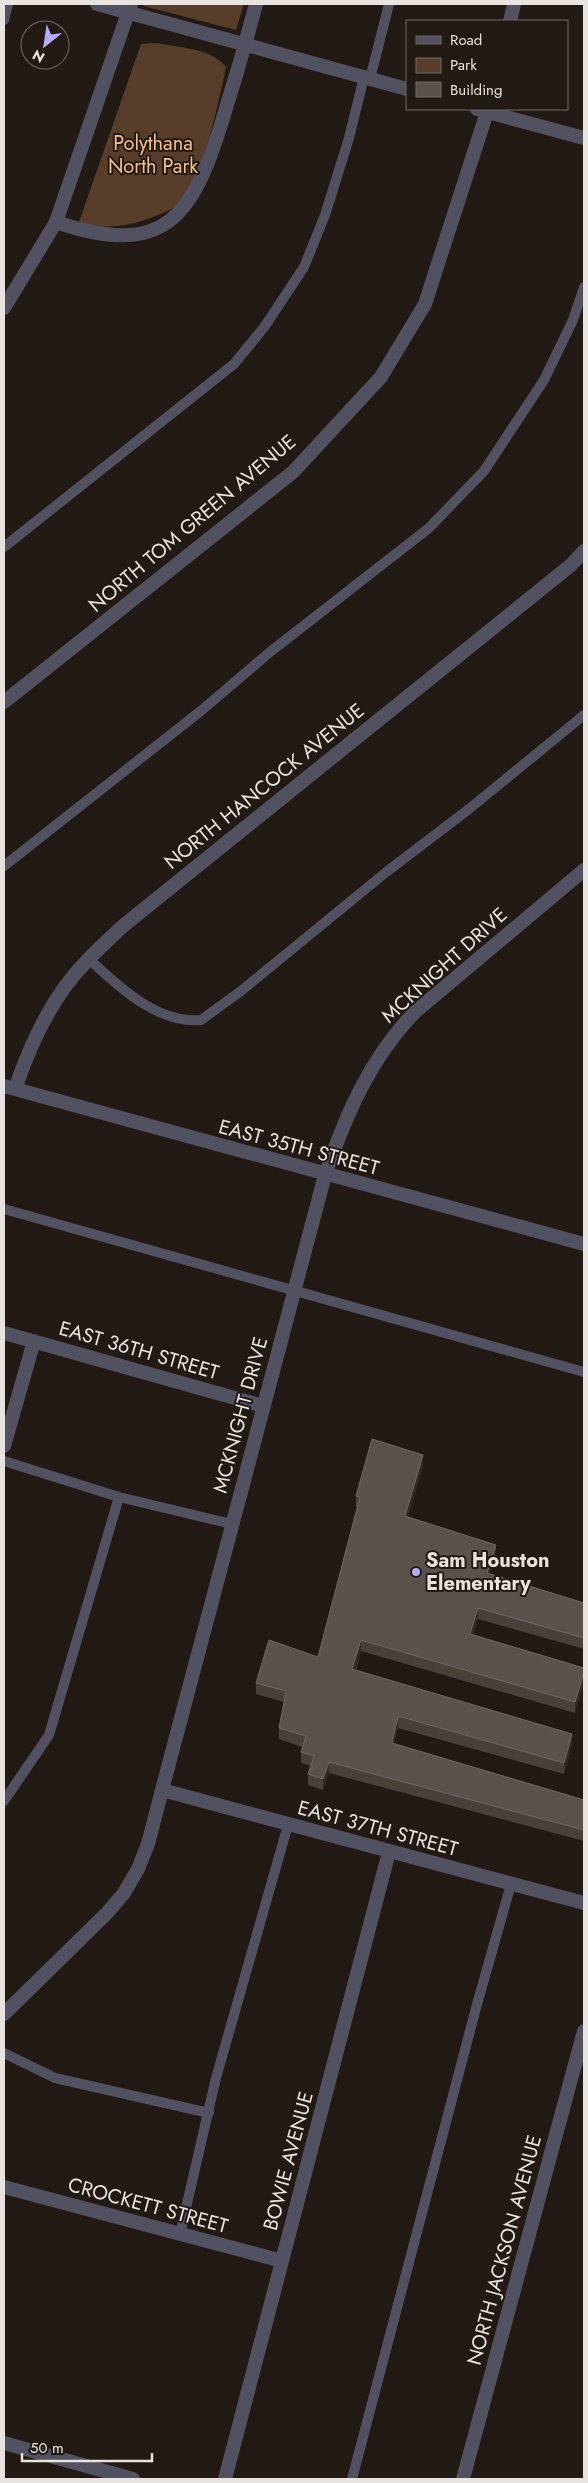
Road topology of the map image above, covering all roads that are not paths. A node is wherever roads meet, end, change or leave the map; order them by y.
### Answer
1 (8, 4) edge
2 (98, 4) edge
3 (256, 4) edge
4 (389, 4) edge
5 (514, 4) edge
6 (129, 8) edge
7 (4, 20) edge
8 (510, 20) edge
9 (245, 44) junction
10 (367, 78) junction
11 (406, 89) edge
12 (484, 110) edge
13 (584, 138) edge
14 (56, 222) junction
15 (584, 287) edge
16 (4, 308) edge
17 (4, 547) edge
18 (584, 551) edge
19 (4, 702) edge
20 (584, 715) edge
21 (4, 866) edge
22 (584, 870) edge
23 (89, 959) junction
24 (9, 1087) edge
25 (325, 1175) junction
26 (4, 1209) edge
27 (584, 1244) edge
28 (294, 1292) junction
29 (4, 1333) edge
30 (34, 1341) junction
31 (584, 1372) edge
32 (264, 1406) junction
33 (4, 1446) edge
34 (4, 1461) edge
35 (119, 1497) junction
36 (232, 1524) junction
37 (162, 1790) junction
38 (4, 1801) edge
39 (288, 1825) junction
40 (389, 1852) junction
41 (511, 1884) junction
42 (584, 1903) edge
43 (4, 2014) edge
44 (584, 2030) edge
45 (4, 2053) edge
46 (209, 2113) junction
47 (4, 2187) edge
48 (180, 2234) junction
49 (282, 2261) junction
50 (4, 2443) edge
51 (133, 2479) edge
52 (225, 2479) edge
53 (352, 2479) edge
54 (463, 2479) edge

1 - 7 lane
2 - 6 street
3 - 9 street
4 - 10 lane
5 - 8 street
6 - 9 street
6 - 14 street
9 - 10 street
9 - 14 street
10 - 11 street
10 - 17 lane
12 - 13 street
12 - 19 street, NORTH TOM GREEN AVENUE
14 - 16 street
15 - 21 lane
18 - 23 street, NORTH HANCOCK AVENUE
20 - 23 lane
22 - 25 street, MCKNIGHT DRIVE
23 - 24 street, NORTH HANCOCK AVENUE
24 - 25 street, EAST 35TH STREET
25 - 27 street, EAST 35TH STREET
25 - 28 street, MCKNIGHT DRIVE
26 - 28 lane
28 - 31 lane
28 - 32 street, MCKNIGHT DRIVE
29 - 30 street, EAST 36TH STREET
30 - 32 street, EAST 36TH STREET
30 - 33 street
32 - 36 street, MCKNIGHT DRIVE
34 - 35 lane
35 - 36 lane
35 - 38 lane
36 - 37 street, MCKNIGHT DRIVE
37 - 39 street, EAST 37TH STREET
37 - 43 street, MCKNIGHT DRIVE
39 - 40 street, EAST 37TH STREET
39 - 46 lane
40 - 41 street, EAST 37TH STREET
40 - 49 street, BOWIE AVENUE
41 - 42 street, EAST 37TH STREET
41 - 53 lane
44 - 54 street, NORTH JACKSON AVENUE
45 - 46 lane
46 - 48 lane
47 - 48 street, CROCKETT STREET
48 - 49 street, CROCKETT STREET
49 - 52 street, BOWIE AVENUE
50 - 51 street

